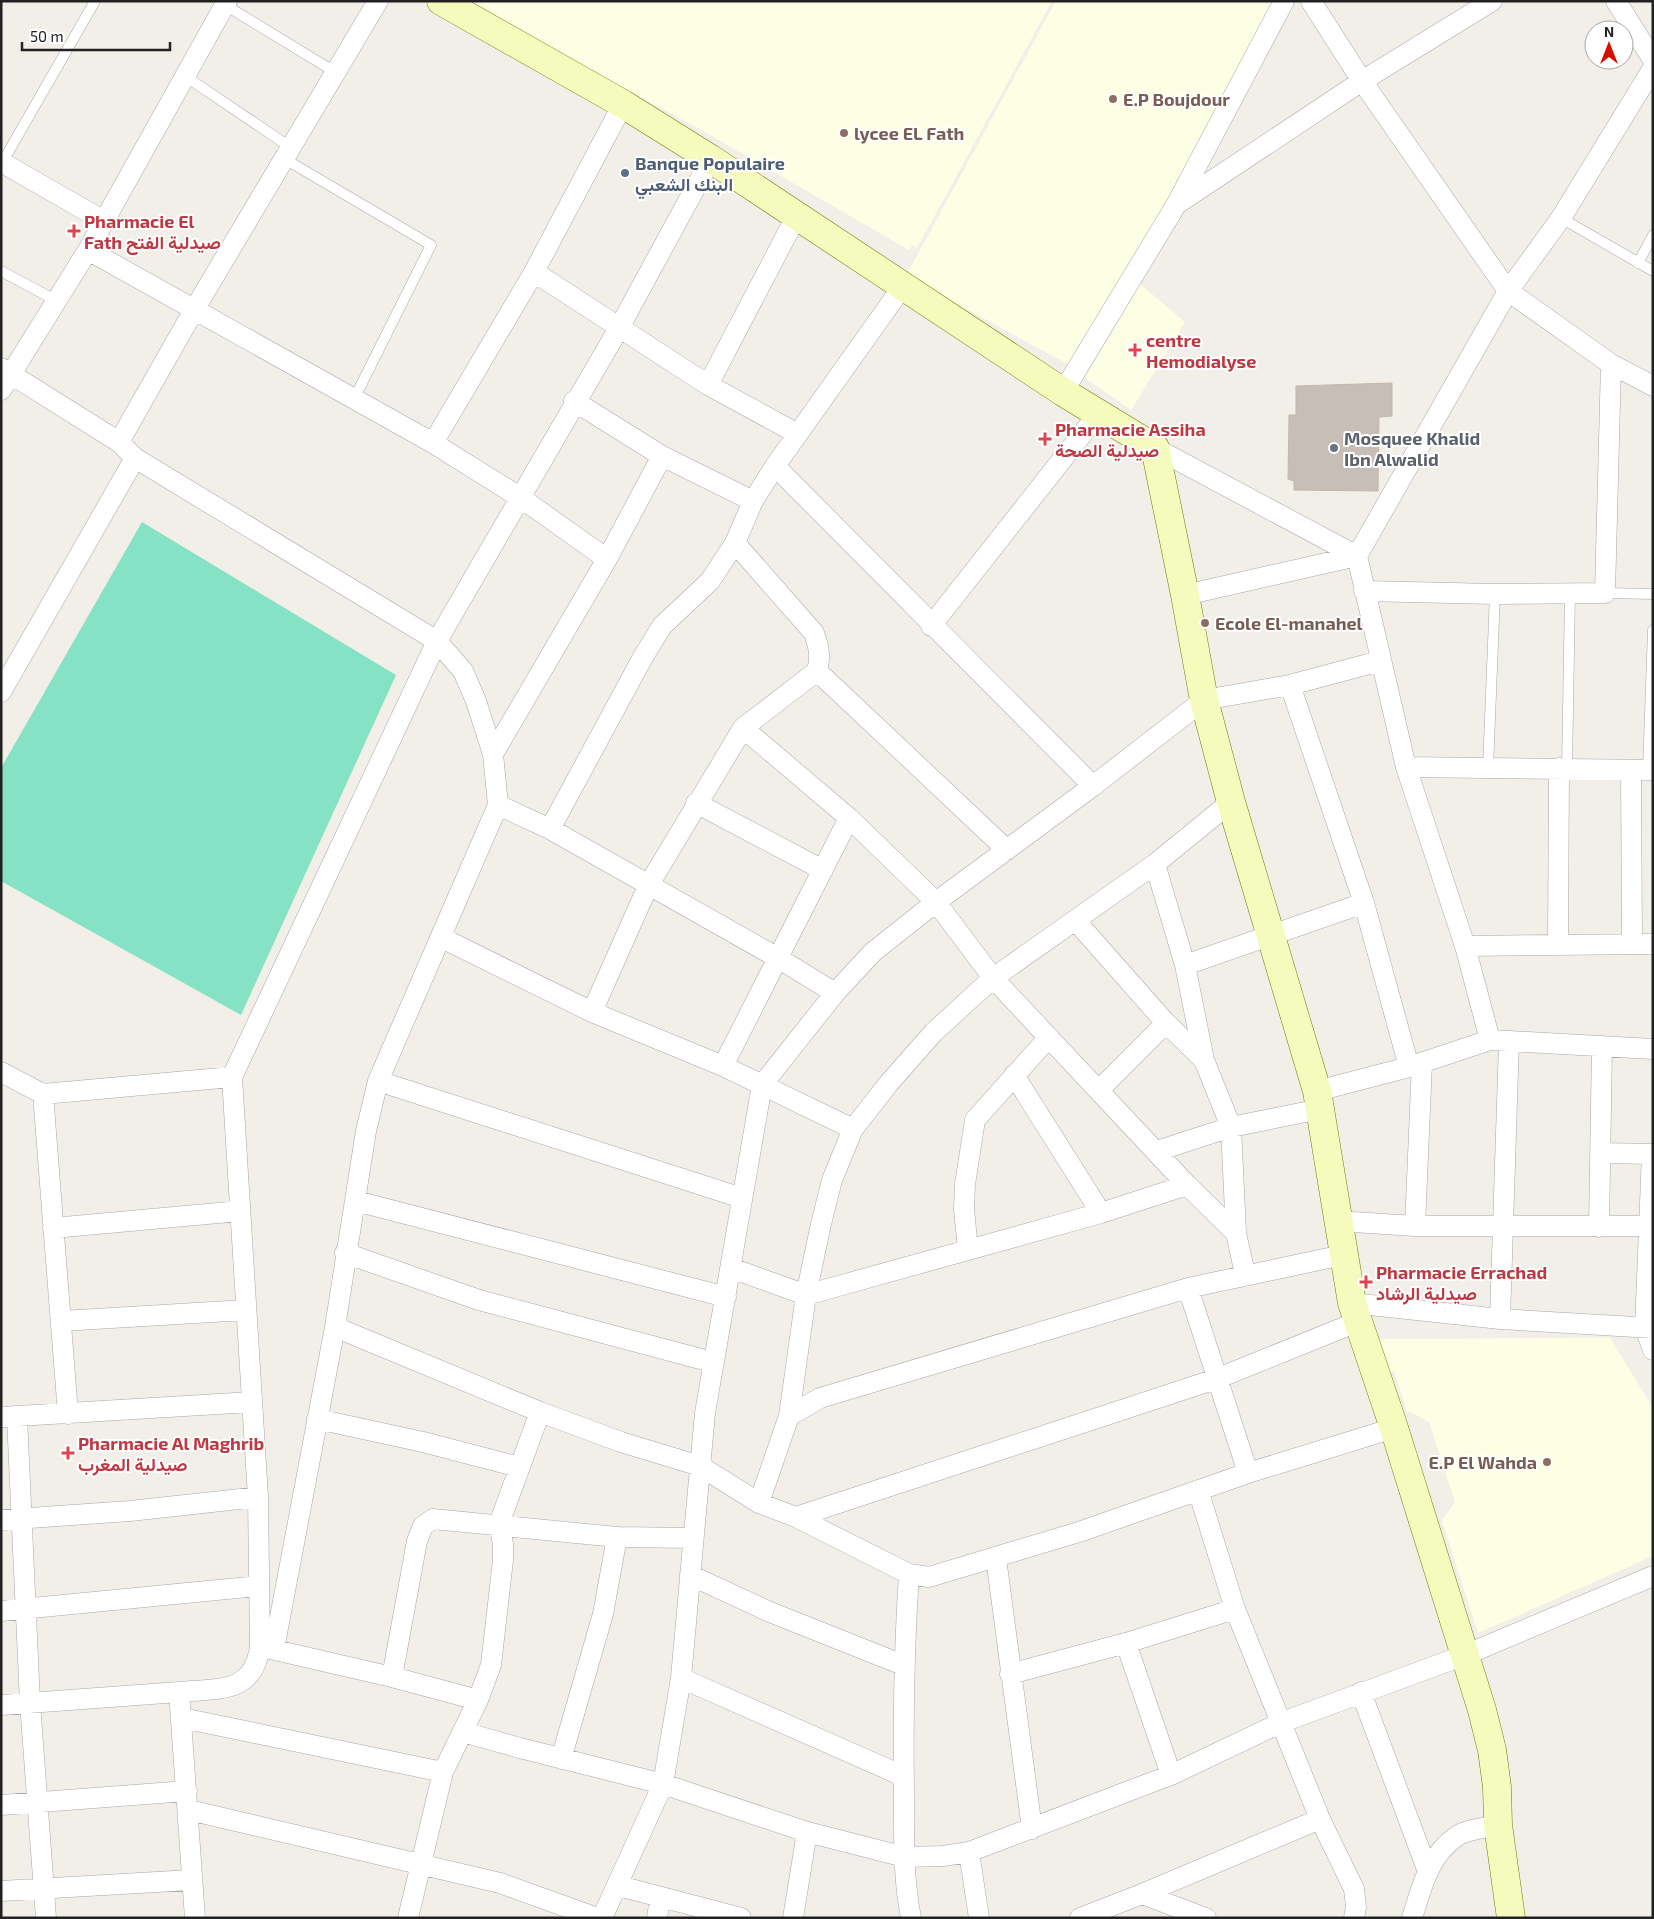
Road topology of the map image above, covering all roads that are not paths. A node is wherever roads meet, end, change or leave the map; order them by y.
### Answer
1 (95, 1) edge
2 (378, 1) edge
3 (441, 1) edge
4 (1284, 1) edge
5 (1311, 1) edge
6 (1492, 1) edge
7 (1616, 1) edge
8 (226, 3) edge
9 (1653, 60) edge
10 (1653, 68) edge
11 (335, 72) junction
12 (185, 76) junction
13 (1362, 81) junction
14 (623, 104) junction
15 (287, 152) junction
16 (711, 159) junction
17 (1, 162) edge
18 (1176, 205) junction
19 (797, 215) junction
20 (1561, 218) junction
21 (104, 221) junction
22 (1653, 236) edge
23 (88, 250) junction
24 (1638, 263) junction
25 (1, 271) edge
26 (1653, 271) edge
27 (534, 272) junction
28 (903, 286) junction
29 (1508, 291) junction
30 (57, 301) junction
31 (194, 310) junction
32 (618, 328) junction
33 (1611, 364) junction
34 (5, 377) edge
35 (708, 385) junction
36 (1653, 386) edge
37 (1062, 392) junction
38 (354, 399) junction
39 (574, 401) junction
40 (1098, 414) junction
41 (798, 434) junction
42 (119, 442) junction
43 (433, 443) junction
44 (1155, 448) junction
45 (662, 456) junction
46 (135, 458) junction
47 (775, 466) junction
48 (521, 498) junction
49 (753, 501) junction
50 (735, 543) junction
51 (1357, 556) junction
52 (607, 560) junction
53 (1364, 591) junction
54 (1570, 593) junction
55 (1605, 593) junction
56 (1185, 594) junction
57 (1495, 594) junction
58 (1653, 594) edge
59 (932, 626) junction
60 (1653, 630) edge
61 (438, 641) junction
62 (1380, 661) junction
63 (817, 671) junction
64 (1652, 674) edge
65 (1290, 685) junction
66 (1, 692) edge
67 (1204, 700) junction
68 (743, 728) junction
69 (493, 754) junction
70 (1406, 767) junction
71 (1488, 768) junction
72 (1563, 768) junction
73 (1644, 770) edge
74 (1093, 786) junction
75 (1231, 802) junction
76 (696, 803) junction
77 (498, 805) junction
78 (849, 818) junction
79 (550, 829) junction
80 (1006, 850) junction
81 (1155, 864) junction
82 (823, 870) junction
83 (648, 886) junction
84 (936, 902) junction
85 (1364, 903) junction
86 (1075, 920) junction
87 (1271, 935) junction
88 (442, 938) junction
89 (1558, 944) junction
90 (1632, 944) junction
91 (1653, 944) edge
92 (1465, 946) junction
93 (778, 958) junction
94 (1185, 965) junction
95 (994, 978) junction
96 (835, 993) junction
97 (592, 1012) junction
98 (1166, 1023) junction
99 (1050, 1037) junction
100 (1500, 1040) junction
101 (1602, 1046) junction
102 (1653, 1049) edge
103 (1204, 1060) junction
104 (1416, 1064) junction
105 (723, 1066) junction
106 (1, 1072) edge
107 (1014, 1075) junction
108 (232, 1077) junction
109 (378, 1081) junction
110 (762, 1085) junction
111 (1100, 1090) junction
112 (43, 1094) junction
113 (1319, 1100) junction
114 (1231, 1127) junction
115 (853, 1128) junction
116 (1157, 1151) junction
117 (1601, 1153) junction
118 (1652, 1154) edge
119 (1187, 1185) junction
120 (742, 1198) junction
121 (356, 1201) junction
122 (240, 1211) junction
123 (1101, 1213) junction
124 (1337, 1221) junction
125 (1505, 1225) junction
126 (1415, 1226) junction
127 (1649, 1226) junction
128 (1600, 1227) junction
129 (53, 1228) junction
130 (1236, 1232) junction
131 (968, 1250) junction
132 (345, 1252) junction
133 (1342, 1255) junction
134 (731, 1268) junction
135 (1245, 1274) junction
136 (1188, 1288) junction
137 (806, 1296) junction
138 (726, 1298) junction
139 (246, 1310) junction
140 (1355, 1312) junction
141 (1500, 1319) junction
142 (61, 1321) junction
143 (335, 1327) junction
144 (1649, 1328) edge
145 (1653, 1350) edge
146 (712, 1362) junction
147 (1216, 1380) junction
148 (252, 1402) junction
149 (540, 1412) junction
150 (68, 1414) junction
151 (789, 1416) junction
152 (9, 1417) edge
153 (317, 1419) junction
154 (1394, 1428) junction
155 (700, 1466) junction
156 (519, 1467) junction
157 (1248, 1473) junction
158 (1198, 1490) junction
159 (258, 1497) junction
160 (759, 1504) junction
161 (796, 1517) junction
162 (23, 1518) junction
163 (1, 1520) edge
164 (499, 1524) junction
165 (618, 1537) junction
166 (693, 1538) junction
167 (996, 1558) junction
168 (909, 1574) junction
169 (690, 1575) junction
170 (1653, 1576) edge
171 (258, 1586) junction
172 (26, 1608) junction
173 (1235, 1609) junction
174 (1, 1611) edge
175 (1126, 1643) junction
176 (267, 1648) junction
177 (1466, 1655) junction
178 (903, 1664) junction
179 (1010, 1674) junction
180 (392, 1677) junction
181 (681, 1678) junction
182 (179, 1692) junction
183 (1361, 1692) junction
184 (478, 1700) junction
185 (30, 1702) junction
186 (1, 1705) edge
187 (182, 1718) junction
188 (1280, 1723) junction
189 (463, 1732) junction
190 (561, 1759) junction
191 (443, 1772) junction
192 (1171, 1775) junction
193 (904, 1776) junction
194 (663, 1784) junction
195 (188, 1800) junction
196 (37, 1803) junction
197 (1, 1805) edge
198 (1320, 1819) junction
199 (1498, 1825) junction
200 (1032, 1829) junction
201 (807, 1832) junction
202 (969, 1852) junction
203 (904, 1857) junction
204 (421, 1865) junction
205 (1427, 1869) junction
206 (191, 1880) junction
207 (618, 1886) junction
208 (44, 1888) junction
209 (1, 1891) edge
210 (1142, 1894) junction
211 (660, 1898) junction
212 (46, 1918) edge
213 (195, 1918) edge
214 (408, 1918) edge
215 (597, 1918) edge
216 (602, 1918) edge
217 (657, 1918) edge
218 (741, 1918) edge
219 (793, 1918) edge
220 (911, 1918) edge
221 (979, 1918) edge
222 (1080, 1918) edge
223 (1206, 1918) edge
224 (1354, 1918) edge
225 (1412, 1918) edge
226 (1510, 1918) edge

1 - 17 lane
2 - 11 street
3 - 14 main road
4 - 18 street
5 - 13 street
6 - 13 street
7 - 9 street
8 - 11 lane
8 - 12 street
10 - 20 street
11 - 15 street
12 - 15 lane
12 - 21 street
13 - 18 street
13 - 29 street
14 - 16 main road
14 - 27 street
15 - 31 street
15 - 38 lane
16 - 19 main road
16 - 32 street
17 - 21 street
18 - 37 street
19 - 28 main road
19 - 35 street
20 - 24 lane
20 - 29 street
21 - 23 street
22 - 24 lane
23 - 30 street
23 - 31 street
24 - 26 lane
25 - 30 lane
27 - 32 street
27 - 43 street
28 - 37 main road
28 - 41 street
29 - 33 street
29 - 51 street
30 - 34 street
31 - 38 street
31 - 42 street
32 - 35 street
32 - 39 street
33 - 36 street
33 - 55 street
34 - 42 street
35 - 41 street
37 - 40 main road
38 - 43 street
39 - 45 street
39 - 48 street
40 - 44 main road
40 - 59 street
41 - 47 street
42 - 46 street
43 - 48 street
44 - 51 street
44 - 56 main road
45 - 49 street
45 - 52 street
46 - 61 street
46 - 66 street
47 - 49 street
47 - 59 street
48 - 52 street
48 - 61 street
49 - 50 street
50 - 63 street
50 - 79 street
51 - 53 street
51 - 56 street
52 - 69 street
53 - 57 street
53 - 62 street
54 - 55 street
54 - 57 street
54 - 72 lane
55 - 58 lane
56 - 67 main road
57 - 71 lane
59 - 74 street
60 - 64 lane
61 - 69 street
61 - 108 street
62 - 65 street
62 - 70 street
63 - 68 street
63 - 80 street
64 - 73 lane
65 - 67 street
65 - 85 street
67 - 74 street
67 - 75 main road
68 - 76 street
68 - 78 street
69 - 77 street
70 - 71 street
70 - 92 street
71 - 72 street
72 - 73 street
72 - 89 street
73 - 90 street
74 - 80 street
75 - 81 street
75 - 87 main road
76 - 82 street
76 - 83 street
77 - 79 street
77 - 88 street
78 - 82 street
78 - 84 street
79 - 83 street
80 - 84 street
81 - 86 street
81 - 94 street
82 - 93 street
83 - 93 street
83 - 97 street
84 - 95 street
84 - 96 street
85 - 87 street
85 - 104 street
86 - 95 street
86 - 98 street
87 - 94 street
87 - 113 main road
88 - 97 street
88 - 109 street
89 - 90 street
89 - 92 street
90 - 91 street
92 - 100 street
93 - 96 street
93 - 105 street
94 - 103 street
95 - 99 street
95 - 115 street
96 - 110 street
97 - 105 street
98 - 103 street
98 - 111 street
99 - 107 street
99 - 111 street
100 - 101 street
100 - 104 street
100 - 125 street
101 - 102 street
101 - 117 street
103 - 114 street
104 - 113 street
104 - 126 street
105 - 110 street
106 - 112 street
107 - 123 street
107 - 131 street
108 - 112 street
108 - 122 street
109 - 120 street
109 - 121 street
110 - 115 street
110 - 120 street
111 - 116 street
112 - 129 street
113 - 114 street
113 - 124 main road
114 - 116 street
114 - 130 street
115 - 137 street
116 - 119 street
117 - 118 street
117 - 128 street
118 - 127 street
119 - 123 street
119 - 130 street
120 - 134 street
121 - 132 street
121 - 138 street
122 - 129 street
122 - 139 street
123 - 131 street
124 - 126 street
124 - 133 main road
125 - 126 street
125 - 128 street
125 - 141 street
127 - 128 street
127 - 144 street
129 - 142 street
130 - 135 street
131 - 137 street
132 - 143 street
132 - 146 street
133 - 135 street
133 - 140 main road
134 - 137 street
134 - 138 street
135 - 136 street
136 - 147 street
136 - 151 street
137 - 151 street
138 - 146 street
139 - 142 street
139 - 148 street
140 - 141 street
140 - 147 street
140 - 154 main road
141 - 144 street
142 - 150 street
143 - 149 street
143 - 153 street
144 - 145 street
146 - 155 street
147 - 157 street
147 - 161 street
148 - 150 street
148 - 159 street
149 - 155 street
149 - 156 street
150 - 152 street
151 - 160 street
152 - 162 street
153 - 156 street
153 - 176 street
154 - 157 street
154 - 177 main road
155 - 160 street
155 - 166 street
156 - 164 street
157 - 158 street
158 - 167 street
158 - 173 street
159 - 162 street
159 - 171 street
160 - 161 street
161 - 168 street
162 - 163 street
162 - 172 street
164 - 165 street
164 - 180 street
164 - 184 street
165 - 166 street
165 - 190 street
166 - 169 street
167 - 168 street
167 - 179 street
168 - 178 street
169 - 178 street
169 - 181 street
170 - 177 street
171 - 172 street
171 - 176 street
172 - 174 street
172 - 185 street
173 - 175 street
173 - 188 street
175 - 179 street
175 - 192 street
176 - 180 street
176 - 182 street
177 - 183 street
177 - 199 main road
178 - 193 street
179 - 200 street
180 - 184 street
181 - 193 street
181 - 194 street
182 - 185 street
182 - 187 street
183 - 188 street
183 - 205 street
184 - 189 street
185 - 186 street
185 - 196 street
187 - 191 street
187 - 195 street
188 - 192 street
188 - 198 street
189 - 190 street
189 - 191 street
190 - 194 street
191 - 204 street
192 - 200 street
193 - 203 street
194 - 201 street
194 - 207 street
195 - 196 street
195 - 204 street
195 - 206 street
196 - 197 street
196 - 208 street
198 - 210 street
198 - 224 street
199 - 205 street
199 - 226 main road
200 - 202 street
201 - 203 street
201 - 219 street
202 - 203 street
202 - 221 street
203 - 220 street
204 - 214 street
204 - 215 street
205 - 225 street
206 - 208 street
206 - 213 street
207 - 211 street
207 - 216 street
208 - 209 street
208 - 212 street
210 - 222 street
210 - 223 street
211 - 217 street
211 - 218 street

